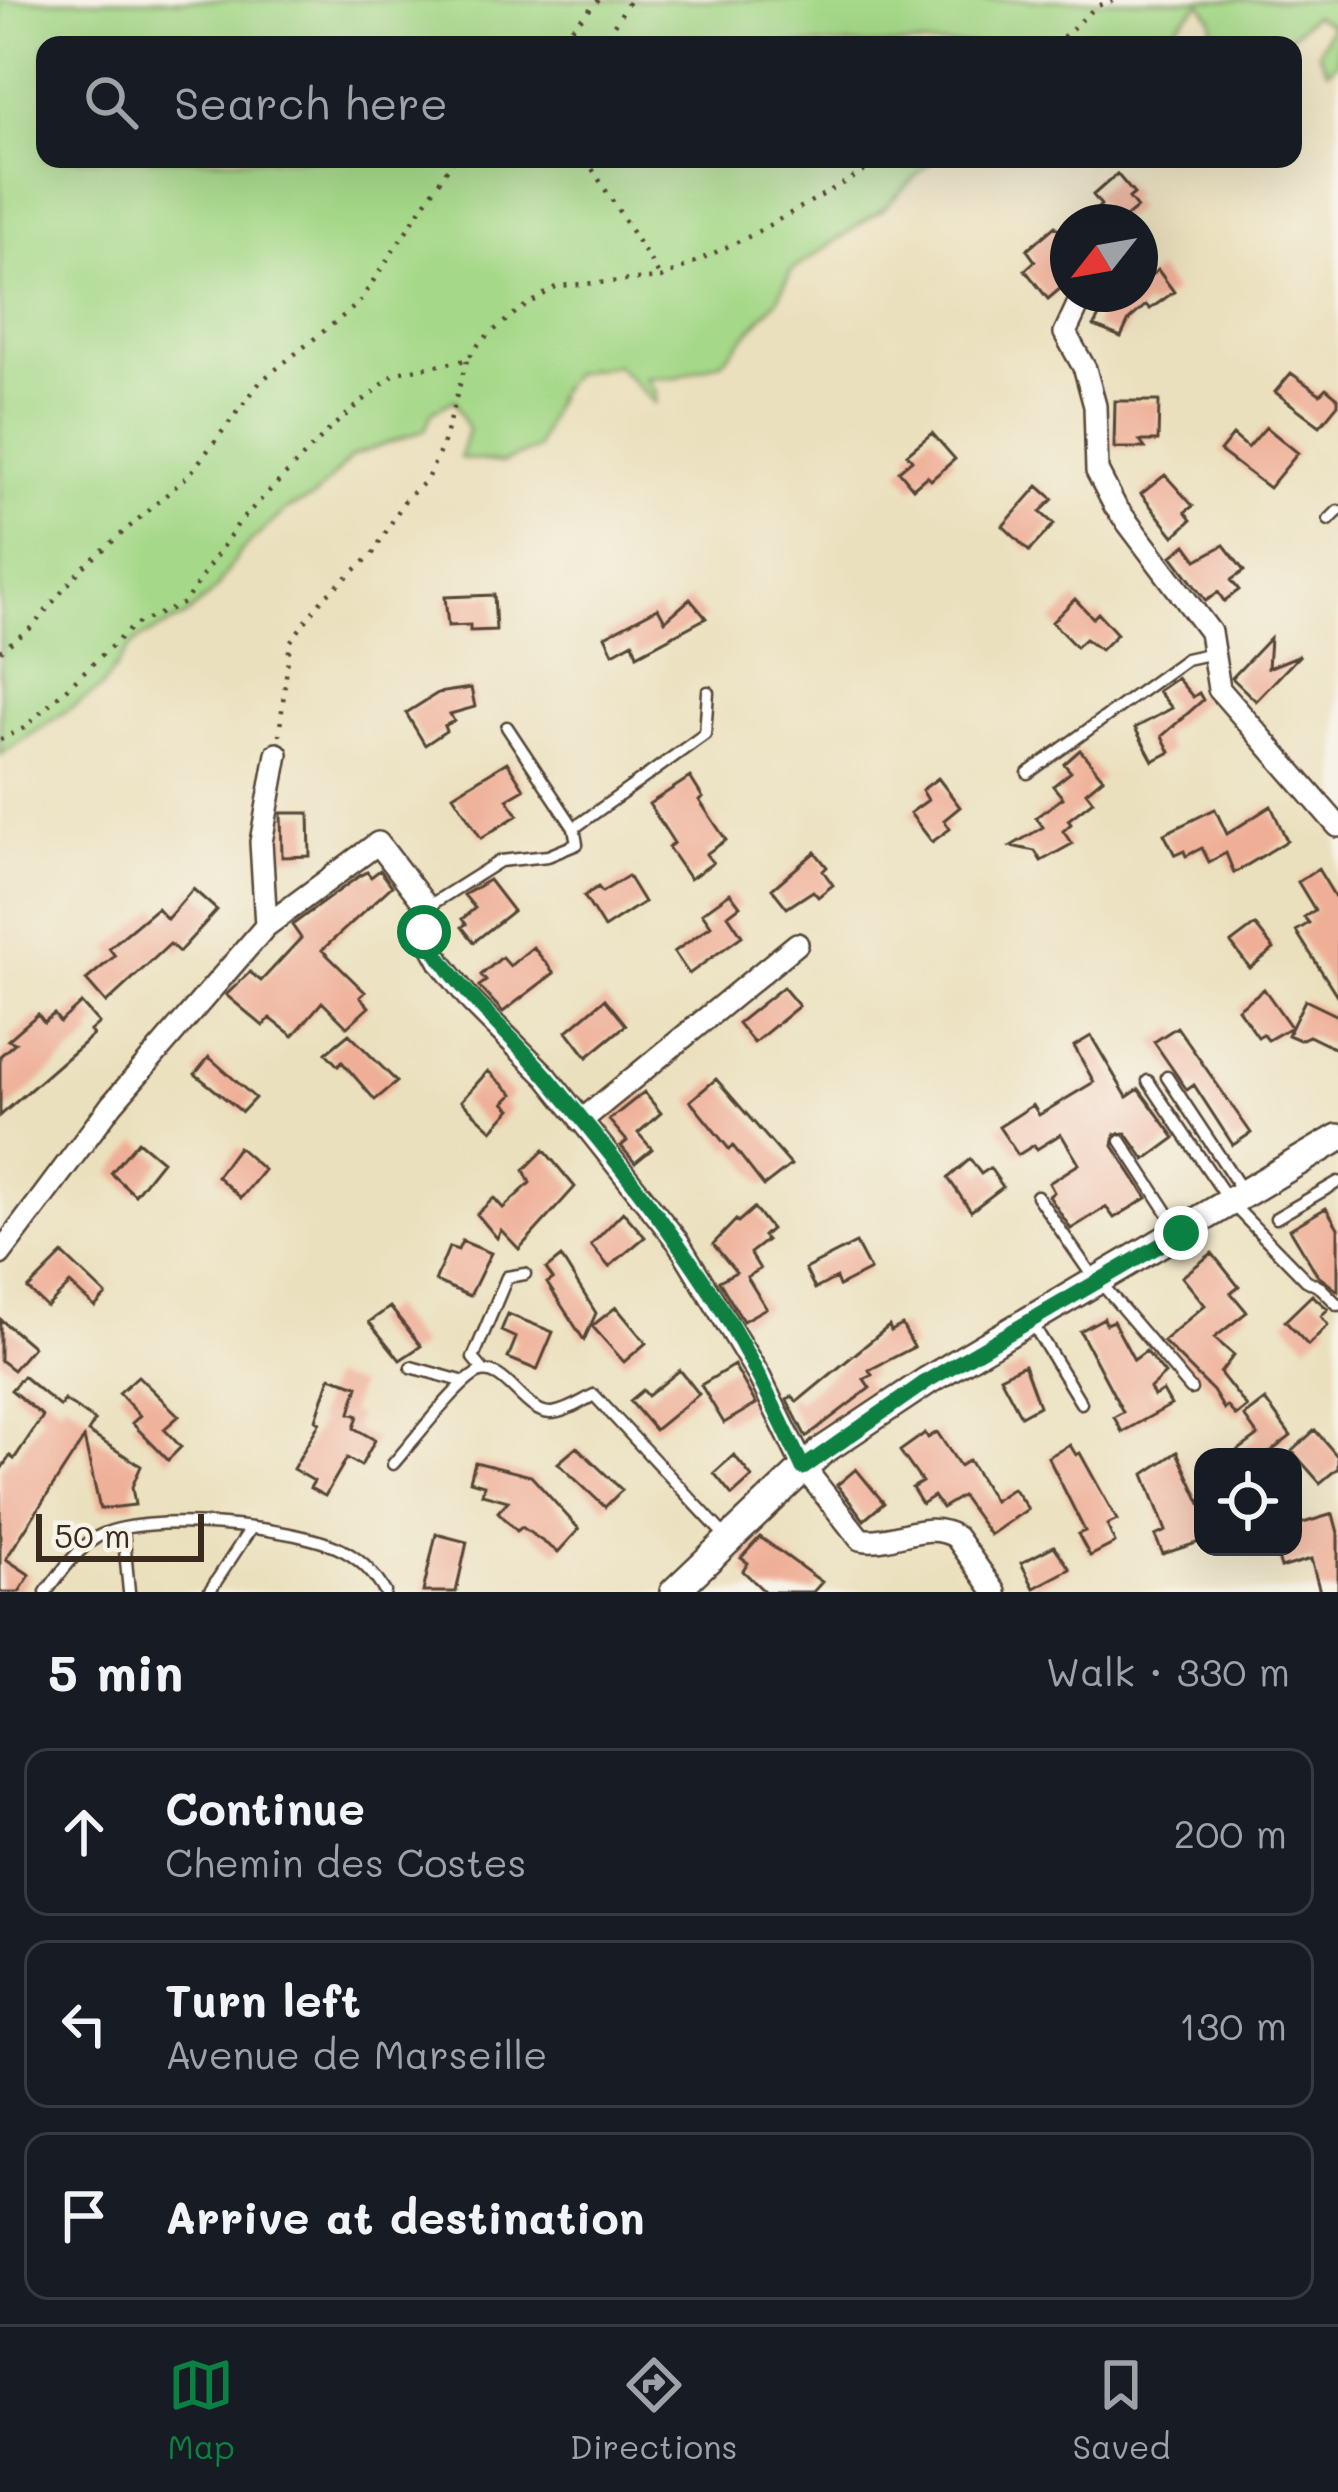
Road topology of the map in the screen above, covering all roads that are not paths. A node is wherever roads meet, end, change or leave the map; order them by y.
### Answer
1 (1075, 312) edge
2 (1213, 652) junction
3 (708, 692) dead end
4 (507, 727) dead end
5 (277, 754) road end
6 (1028, 773) dead end
7 (1338, 826) edge
8 (574, 828) junction
9 (427, 907) junction
10 (266, 926) junction
11 (797, 944) dead end
12 (1167, 1077) dead end
13 (1148, 1082) dead end
14 (581, 1121) junction
15 (1338, 1138) edge
16 (1121, 1141) dead end
17 (1338, 1182) edge
18 (1037, 1196) dead end
19 (1237, 1198) junction
20 (1276, 1218) dead end
21 (1181, 1233) junction
22 (0, 1254) edge
23 (524, 1274) dead end
24 (1098, 1281) junction
25 (1338, 1305) edge
26 (1030, 1321) junction
27 (411, 1367) dead end
28 (483, 1370) junction
29 (464, 1382) junction
30 (1191, 1389) dead end
31 (1081, 1402) dead end
32 (393, 1464) dead end
33 (803, 1468) junction
34 (251, 1528) junction
35 (123, 1529) junction
36 (728, 1539) junction
37 (686, 1585) edge
38 (46, 1592) edge
39 (129, 1592) edge
40 (209, 1592) edge
41 (385, 1592) edge
42 (995, 1592) edge

1 - 2 street
2 - 6 lane
2 - 7 street
3 - 8 lane
4 - 8 lane
5 - 10 street
8 - 9 lane
9 - 10 street
9 - 14 street
10 - 22 street
11 - 14 street
12 - 19 lane
13 - 19 lane
14 - 33 street
15 - 19 street
16 - 21 lane
17 - 20 lane
18 - 24 lane
19 - 21 street
19 - 25 lane
21 - 24 street
23 - 28 lane
24 - 26 street
24 - 30 lane
26 - 31 lane
26 - 33 street
27 - 29 lane
28 - 29 lane
28 - 36 lane
29 - 32 lane
33 - 36 street
33 - 42 street
34 - 35 lane
34 - 40 lane
34 - 41 lane
35 - 38 lane
35 - 39 lane
36 - 37 street

